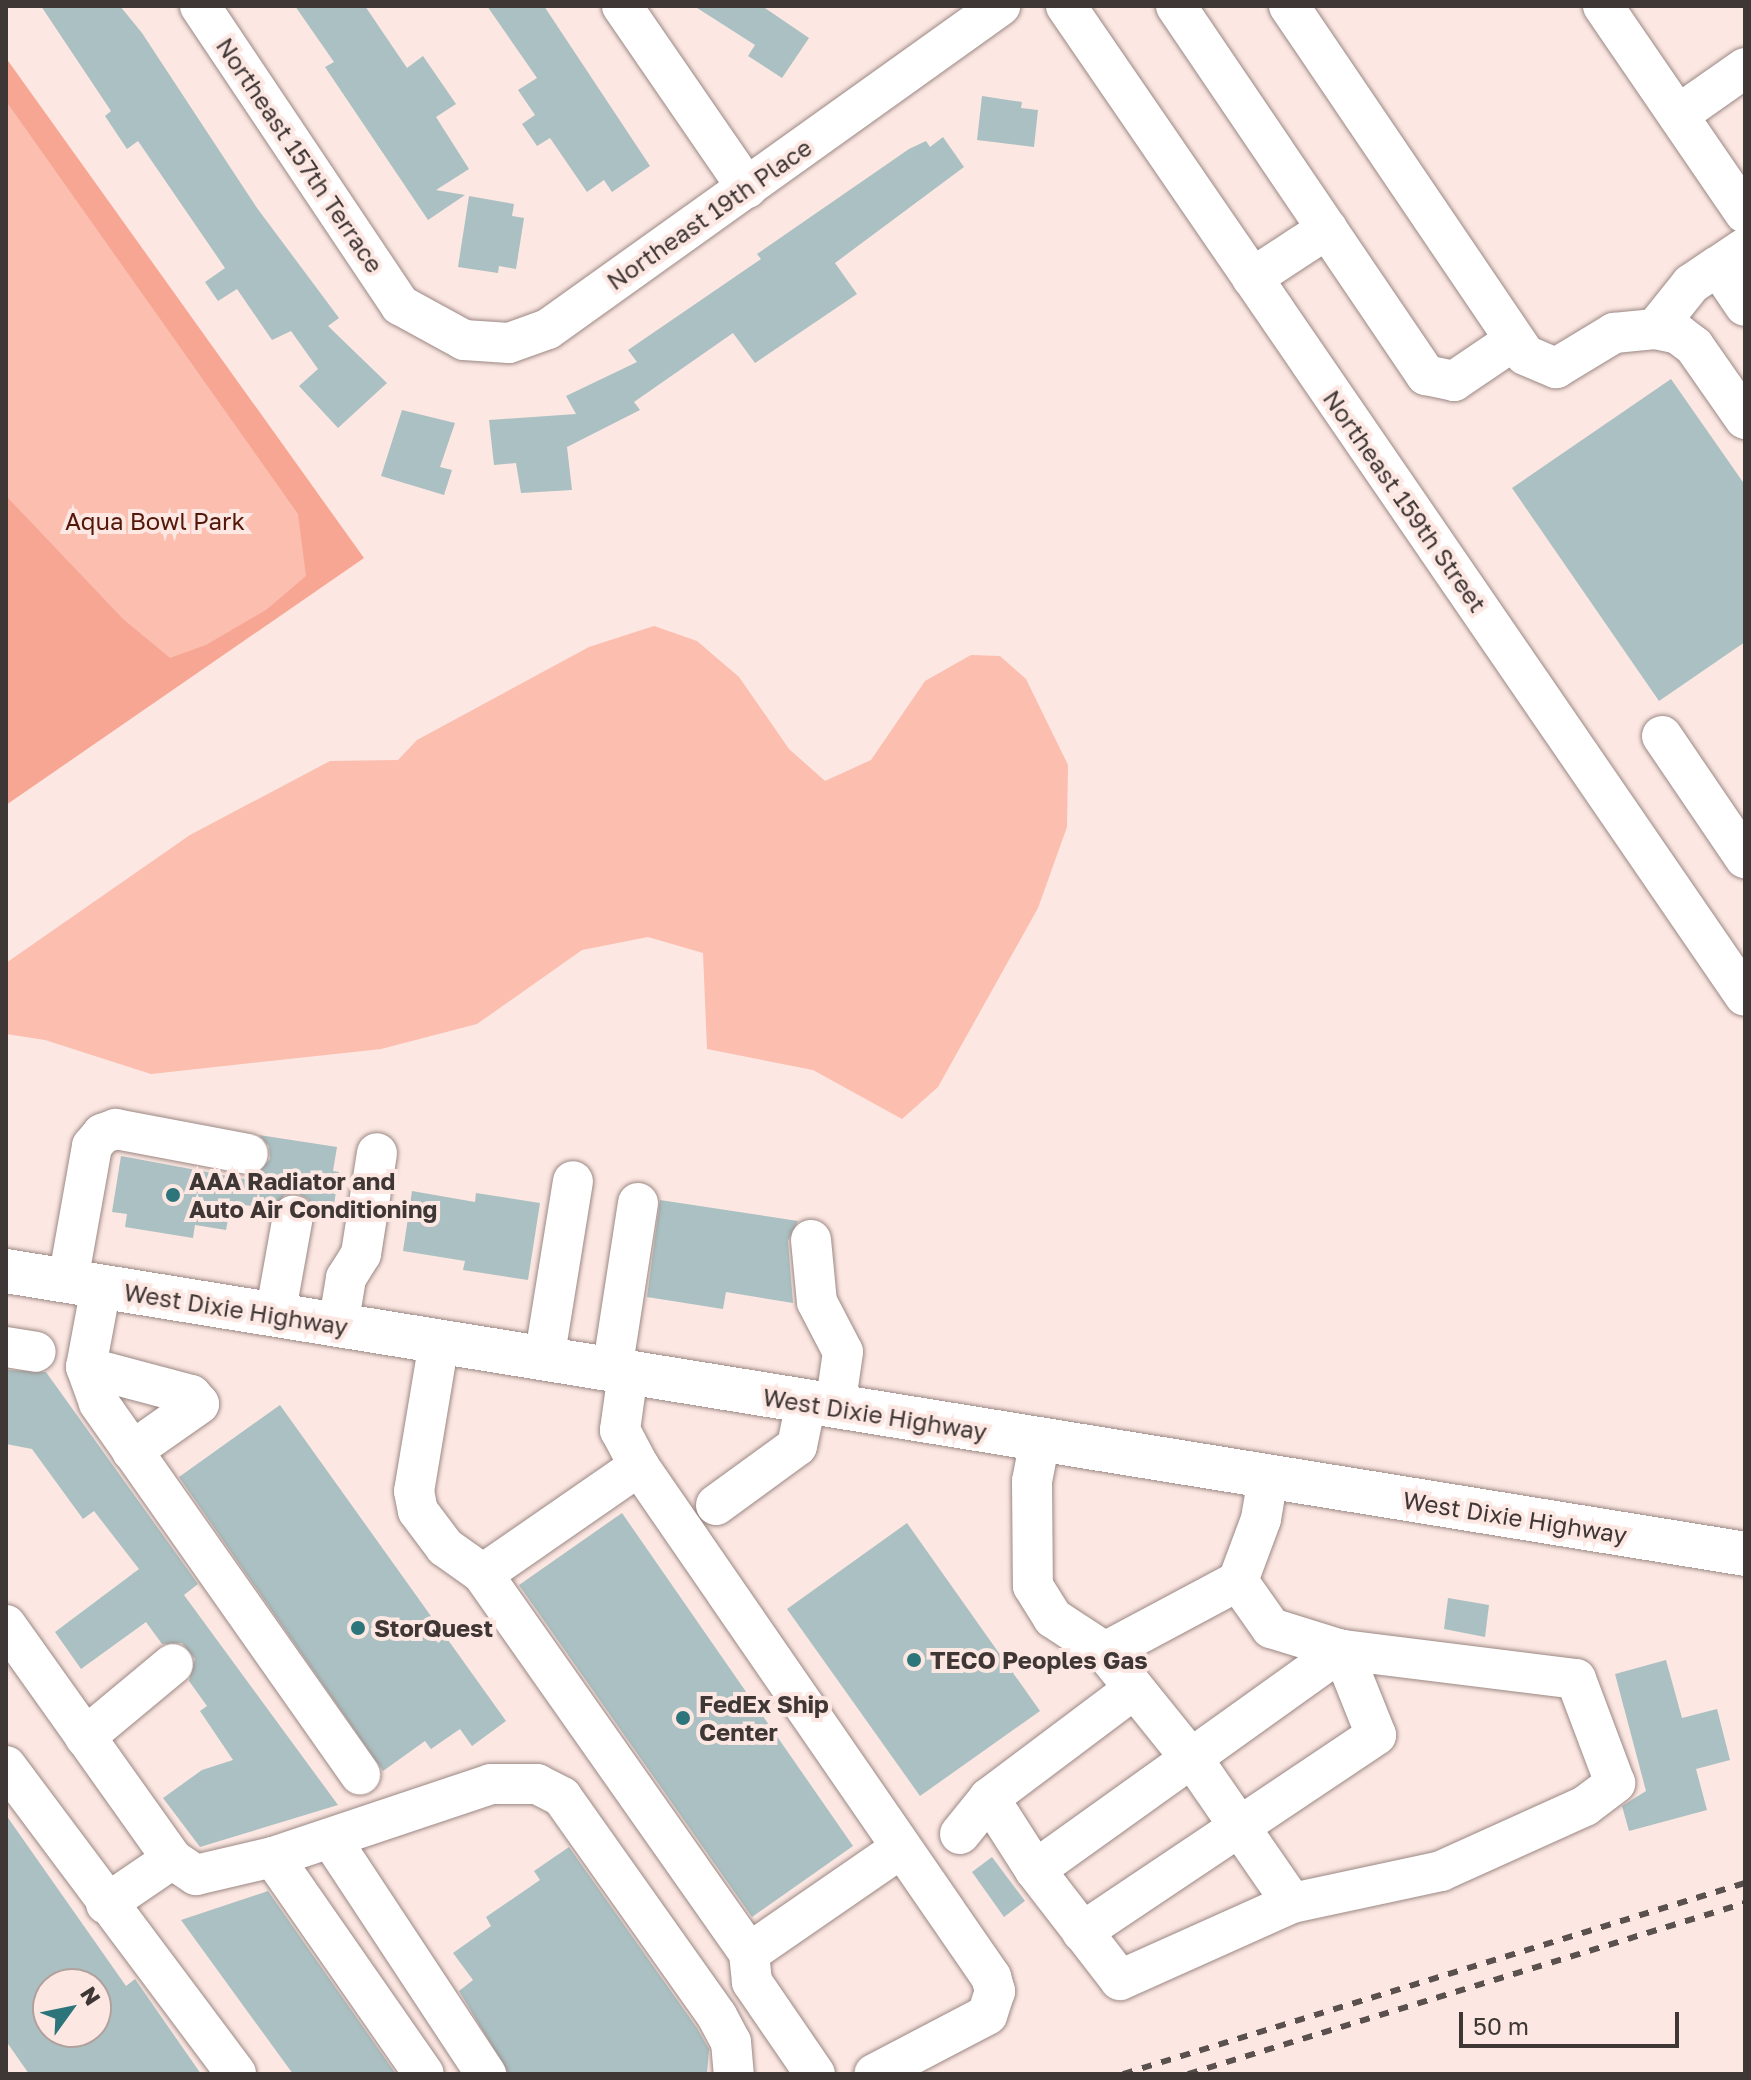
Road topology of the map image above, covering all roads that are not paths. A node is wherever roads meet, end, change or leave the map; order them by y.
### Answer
1 (200, 6) edge
2 (622, 6) edge
3 (1000, 6) edge
4 (1066, 6) edge
5 (1176, 6) edge
6 (1289, 6) edge
7 (1603, 6) edge
8 (1745, 68) edge
9 (1678, 115) junction
10 (747, 188) junction
11 (1745, 213) edge
12 (1327, 229) junction
13 (1731, 257) edge
14 (1252, 278) junction
15 (400, 305) joint
16 (1745, 306) edge
17 (1655, 329) junction
18 (1513, 341) junction
19 (1745, 419) edge
20 (1662, 736) dead end
21 (1745, 858) edge
22 (1742, 984) edge
23 (377, 1153) dead end
24 (248, 1154) dead end
25 (573, 1181) dead end
26 (638, 1203) dead end
27 (293, 1216) dead end
28 (811, 1240) dead end
29 (6, 1271) edge
30 (85, 1284) junction
31 (275, 1316) junction
32 (338, 1326) junction
33 (439, 1342) junction
34 (544, 1360) junction
35 (86, 1367) junction
36 (620, 1372) junction
37 (821, 1405) junction
38 (1040, 1440) junction
39 (132, 1451) junction
40 (639, 1466) junction
41 (1268, 1477) junction
42 (716, 1505) dead end
43 (1745, 1554) edge
44 (483, 1574) junction
45 (1238, 1581) junction
46 (6, 1625) edge
47 (1342, 1650) junction
48 (1105, 1652) junction
49 (173, 1664) dead end
50 (1134, 1689) junction
51 (85, 1737) junction
52 (1189, 1758) junction
53 (6, 1766) edge
54 (360, 1774) dead end
55 (989, 1798) junction
56 (1239, 1827) junction
57 (960, 1834) dead end
58 (331, 1839) junction
59 (901, 1848) junction
60 (273, 1857) junction
61 (172, 1859) junction
62 (1035, 1870) junction
63 (1292, 1903) junction
64 (106, 1904) junction
65 (1082, 1932) junction
66 (749, 1953) junction
67 (236, 2074) edge
68 (424, 2074) edge
69 (486, 2074) edge
70 (734, 2074) edge
71 (815, 2074) edge
72 (874, 2074) edge

1 - 15 street, Northeast 157th Terrace
2 - 10 street
3 - 10 street, Northeast 19th Place
4 - 14 street, Northeast 159th Street
5 - 12 street
6 - 18 street
7 - 9 street
8 - 9 street
9 - 11 street
10 - 15 street, Northeast 19th Place
12 - 14 street
12 - 18 street
13 - 16 street
13 - 17 street
14 - 22 street, Northeast 159th Street
17 - 18 street
17 - 19 street
20 - 21 street
23 - 32 street
24 - 30 street
25 - 34 street
26 - 36 street
27 - 31 street
28 - 37 street
29 - 30 main road, West Dixie Highway
30 - 31 main road, West Dixie Highway
30 - 35 street
31 - 32 main road, West Dixie Highway
32 - 33 main road, West Dixie Highway
33 - 34 main road, West Dixie Highway
33 - 44 street
34 - 36 main road, West Dixie Highway
35 - 39 street
35 - 39 street
36 - 37 main road, West Dixie Highway
36 - 40 street
37 - 38 main road, West Dixie Highway
37 - 42 street
38 - 41 main road, West Dixie Highway
38 - 48 street
39 - 54 street
40 - 44 street
40 - 59 street
41 - 43 main road, West Dixie Highway
41 - 45 street
44 - 66 street
45 - 47 street
45 - 48 street
46 - 51 street
47 - 52 street
47 - 56 street
47 - 63 street
48 - 50 street
49 - 51 street
50 - 52 street
50 - 55 street
51 - 61 street
52 - 56 street
52 - 62 street
53 - 64 street
55 - 57 street
55 - 62 street
56 - 63 street
56 - 65 street
58 - 60 street
58 - 69 street
58 - 70 street
59 - 66 street
59 - 72 street
60 - 61 street
60 - 68 street
61 - 64 street
62 - 65 street
63 - 65 street
64 - 67 street
66 - 71 street

